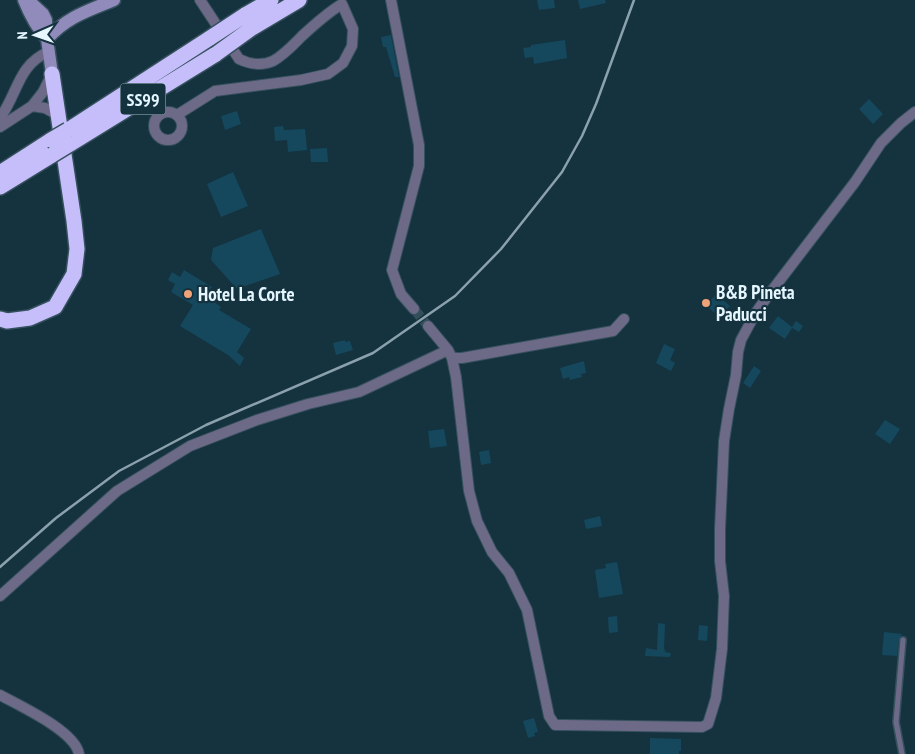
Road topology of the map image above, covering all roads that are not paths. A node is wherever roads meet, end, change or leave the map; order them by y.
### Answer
1 (24, 0) edge
2 (28, 0) edge
3 (114, 0) edge
4 (200, 0) edge
5 (271, 0) edge
6 (299, 0) edge
7 (392, 0) edge
8 (344, 2) edge
9 (47, 39) junction
10 (48, 52) junction
11 (52, 74) junction
12 (32, 106) junction
13 (915, 112) edge
14 (58, 115) junction
15 (177, 115) dead end
16 (0, 118) edge
17 (0, 127) edge
18 (69, 137) junction
19 (52, 148) junction
20 (0, 174) edge
21 (0, 187) edge
22 (414, 309) tunnel mouth
23 (0, 319) edge
24 (624, 319) dead end
25 (428, 326) tunnel mouth
26 (450, 354) junction
27 (0, 596) edge
28 (903, 640) dead end
29 (0, 695) edge
30 (79, 754) edge
31 (902, 754) edge

1 - 9 street
2 - 9 street
3 - 9 street
4 - 8 street
5 - 18 highway, SS99, bridge
6 - 18 highway, SS99, bridge
7 - 22 street
8 - 15 street
9 - 10 street
10 - 11 street
10 - 16 street
11 - 12 street
11 - 14 highway
12 - 14 street
12 - 17 street
13 - 26 street
14 - 23 highway
18 - 19 highway, SS99, bridge
19 - 20 highway, SS99
19 - 21 highway, SS99
24 - 26 street
25 - 26 street
26 - 27 street
28 - 31 lane
29 - 30 street

